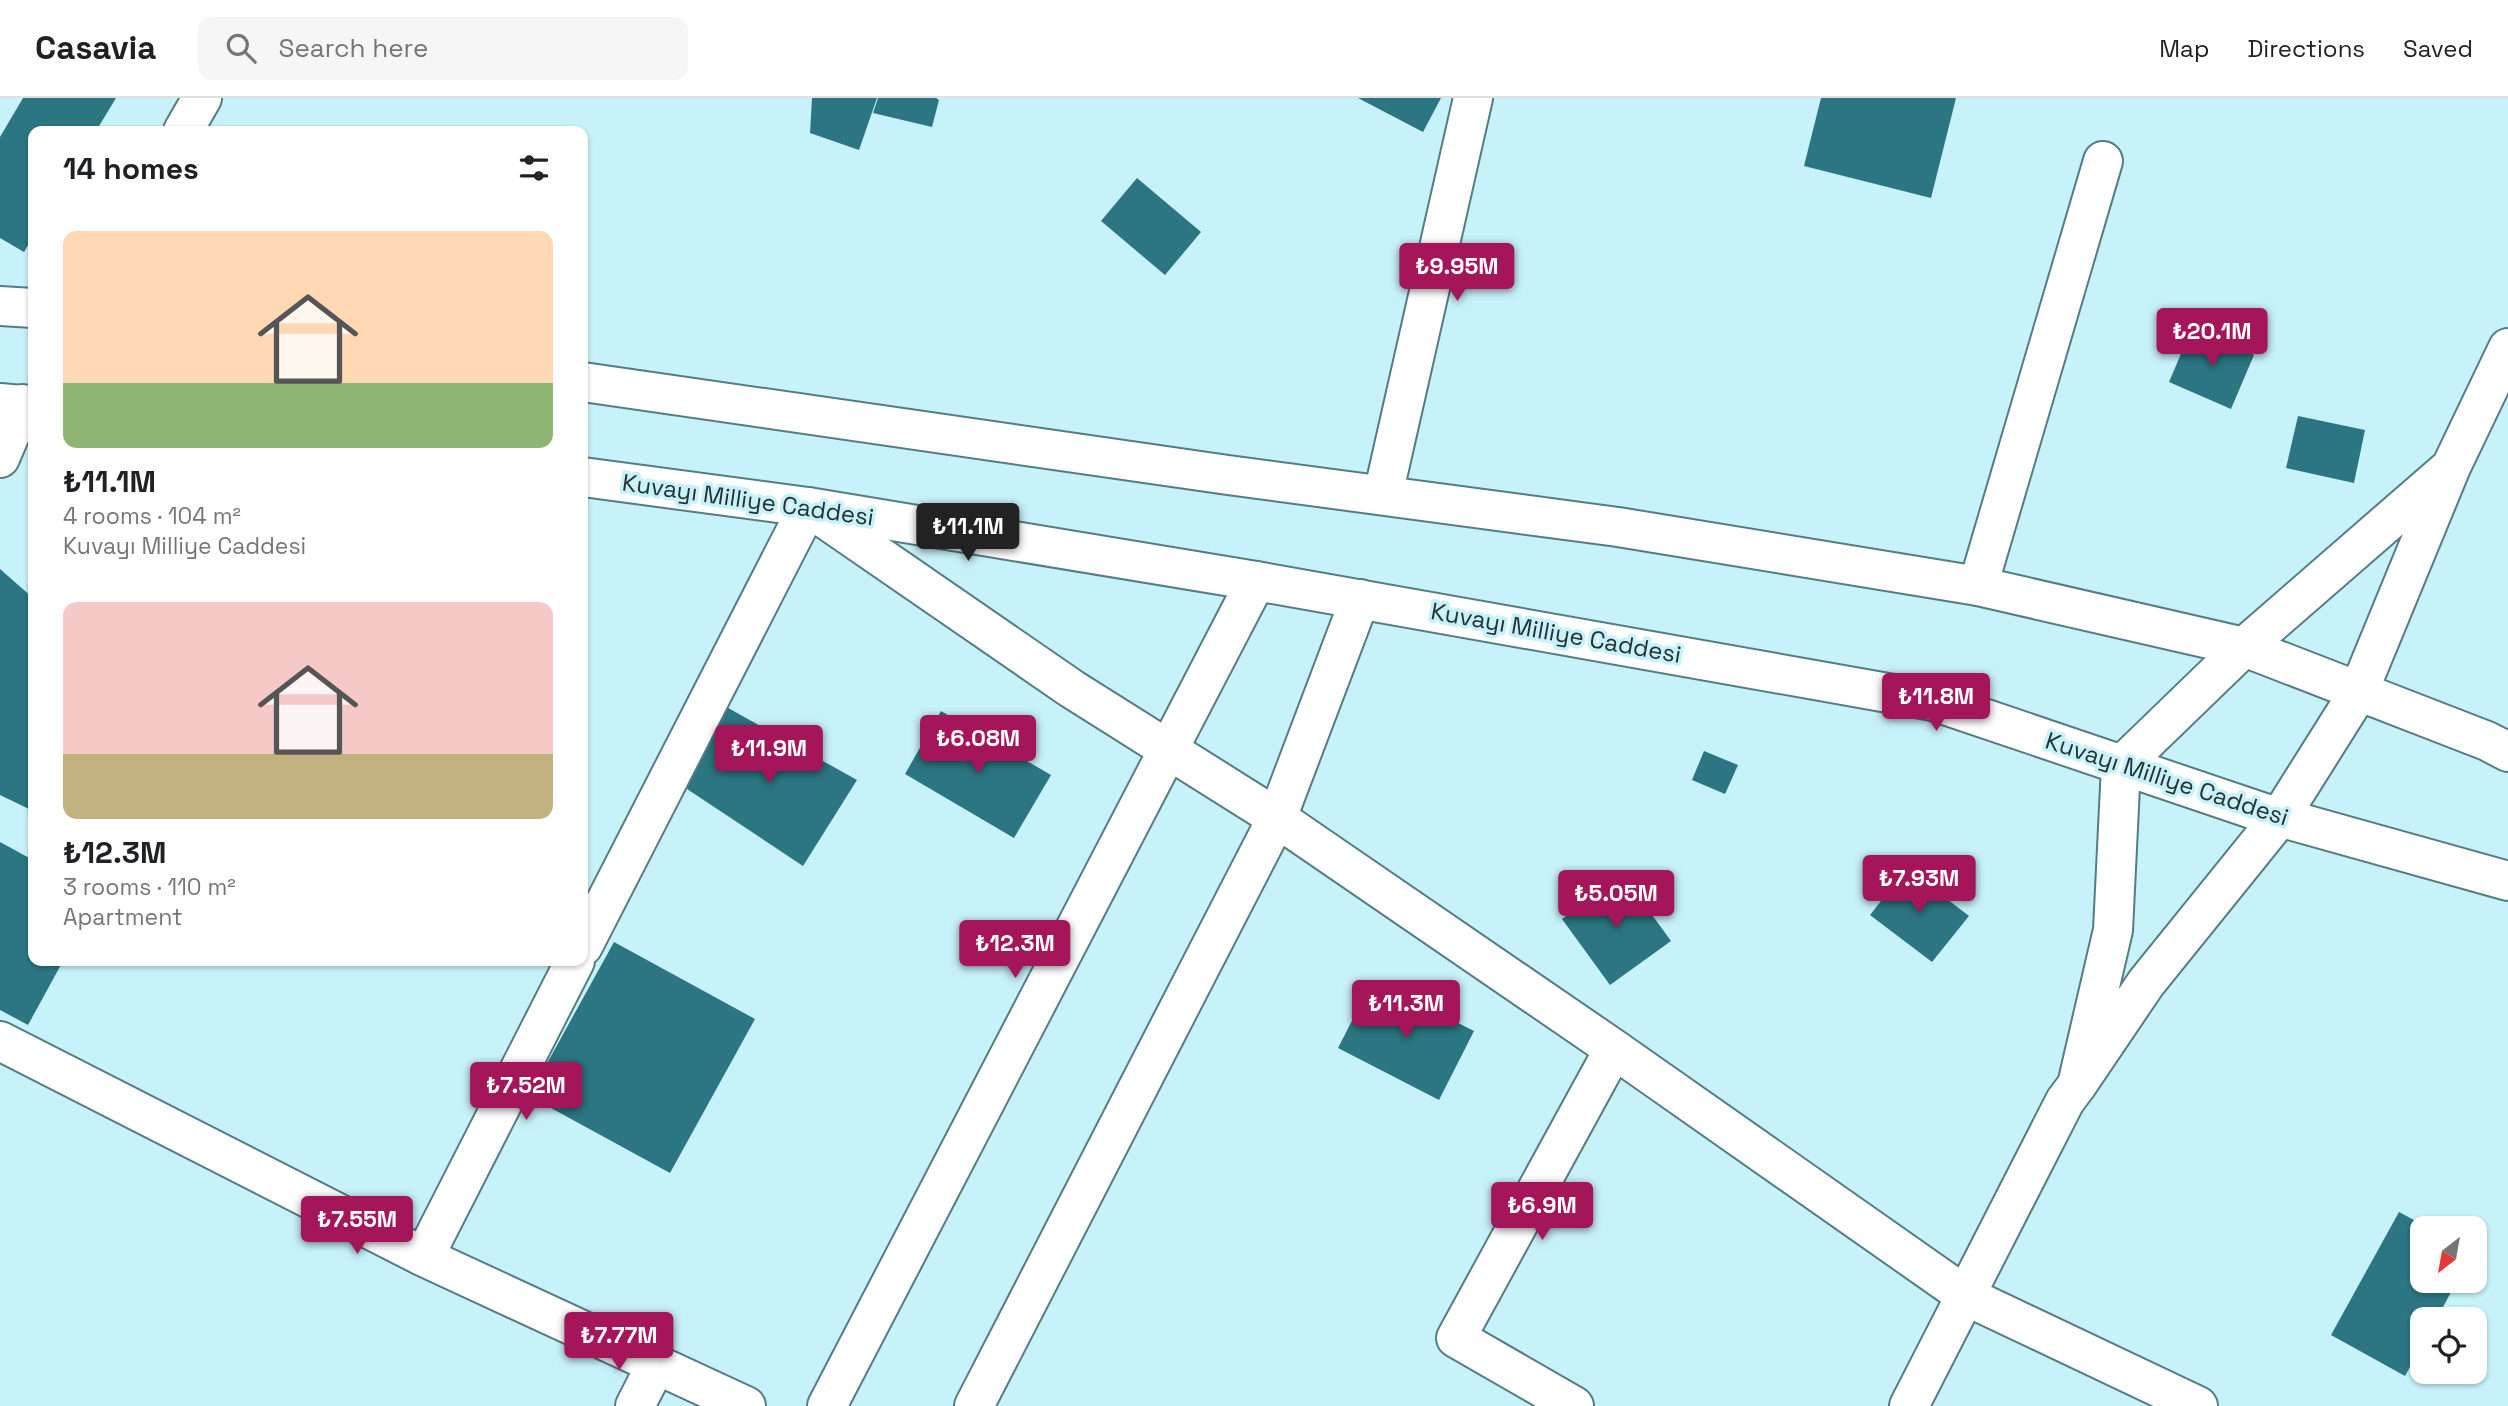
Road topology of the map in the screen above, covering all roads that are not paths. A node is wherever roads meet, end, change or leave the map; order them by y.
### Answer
1 (202, 98) edge
2 (1473, 98) edge
3 (186, 126) edge
4 (2103, 161) dead end
5 (0, 306) edge
6 (28, 307) edge
7 (2508, 348) edge
8 (588, 383) edge
9 (19, 404) edge
10 (0, 458) edge
11 (2451, 467) junction
12 (588, 478) edge
13 (1383, 495) junction
14 (808, 507) junction
15 (1256, 581) junction
16 (1978, 586) junction
17 (1360, 598) junction
18 (2244, 647) junction
19 (2358, 693) junction
20 (1168, 749) junction
21 (2508, 752) edge
22 (2121, 766) junction
23 (2280, 817) junction
24 (1278, 818) junction
25 (2508, 881) edge
26 (588, 936) edge
27 (572, 966) edge
28 (0, 1041) edge
29 (1614, 1049) junction
30 (2077, 1085) junction
31 (424, 1257) junction
32 (1966, 1296) junction
33 (656, 1365) junction
34 (635, 1406) edge
35 (746, 1406) edge
36 (827, 1406) edge
37 (974, 1406) edge
38 (1574, 1406) edge
39 (1909, 1406) edge
40 (2198, 1406) edge

1 - 3 street
2 - 13 street
4 - 16 street
5 - 6 street
7 - 11 street
8 - 13 street
9 - 10 street
11 - 18 street
11 - 19 street
12 - 14 street, Kuvayı Milliye Caddesi
13 - 16 street
14 - 15 street, Kuvayı Milliye Caddesi
14 - 20 street
14 - 26 street
15 - 17 street, Kuvayı Milliye Caddesi
15 - 20 street
16 - 18 street
17 - 22 street, Kuvayı Milliye Caddesi
17 - 24 street
18 - 19 street
18 - 22 street
19 - 21 street
19 - 23 street
20 - 24 street
20 - 36 street
22 - 23 street, Kuvayı Milliye Caddesi
22 - 30 street
23 - 25 street, Kuvayı Milliye Caddesi
23 - 30 street
24 - 29 street
24 - 37 street
27 - 31 street
28 - 31 street
29 - 32 street
29 - 38 street
30 - 32 street
31 - 33 street
32 - 39 street
32 - 40 street
33 - 34 street
33 - 35 street

